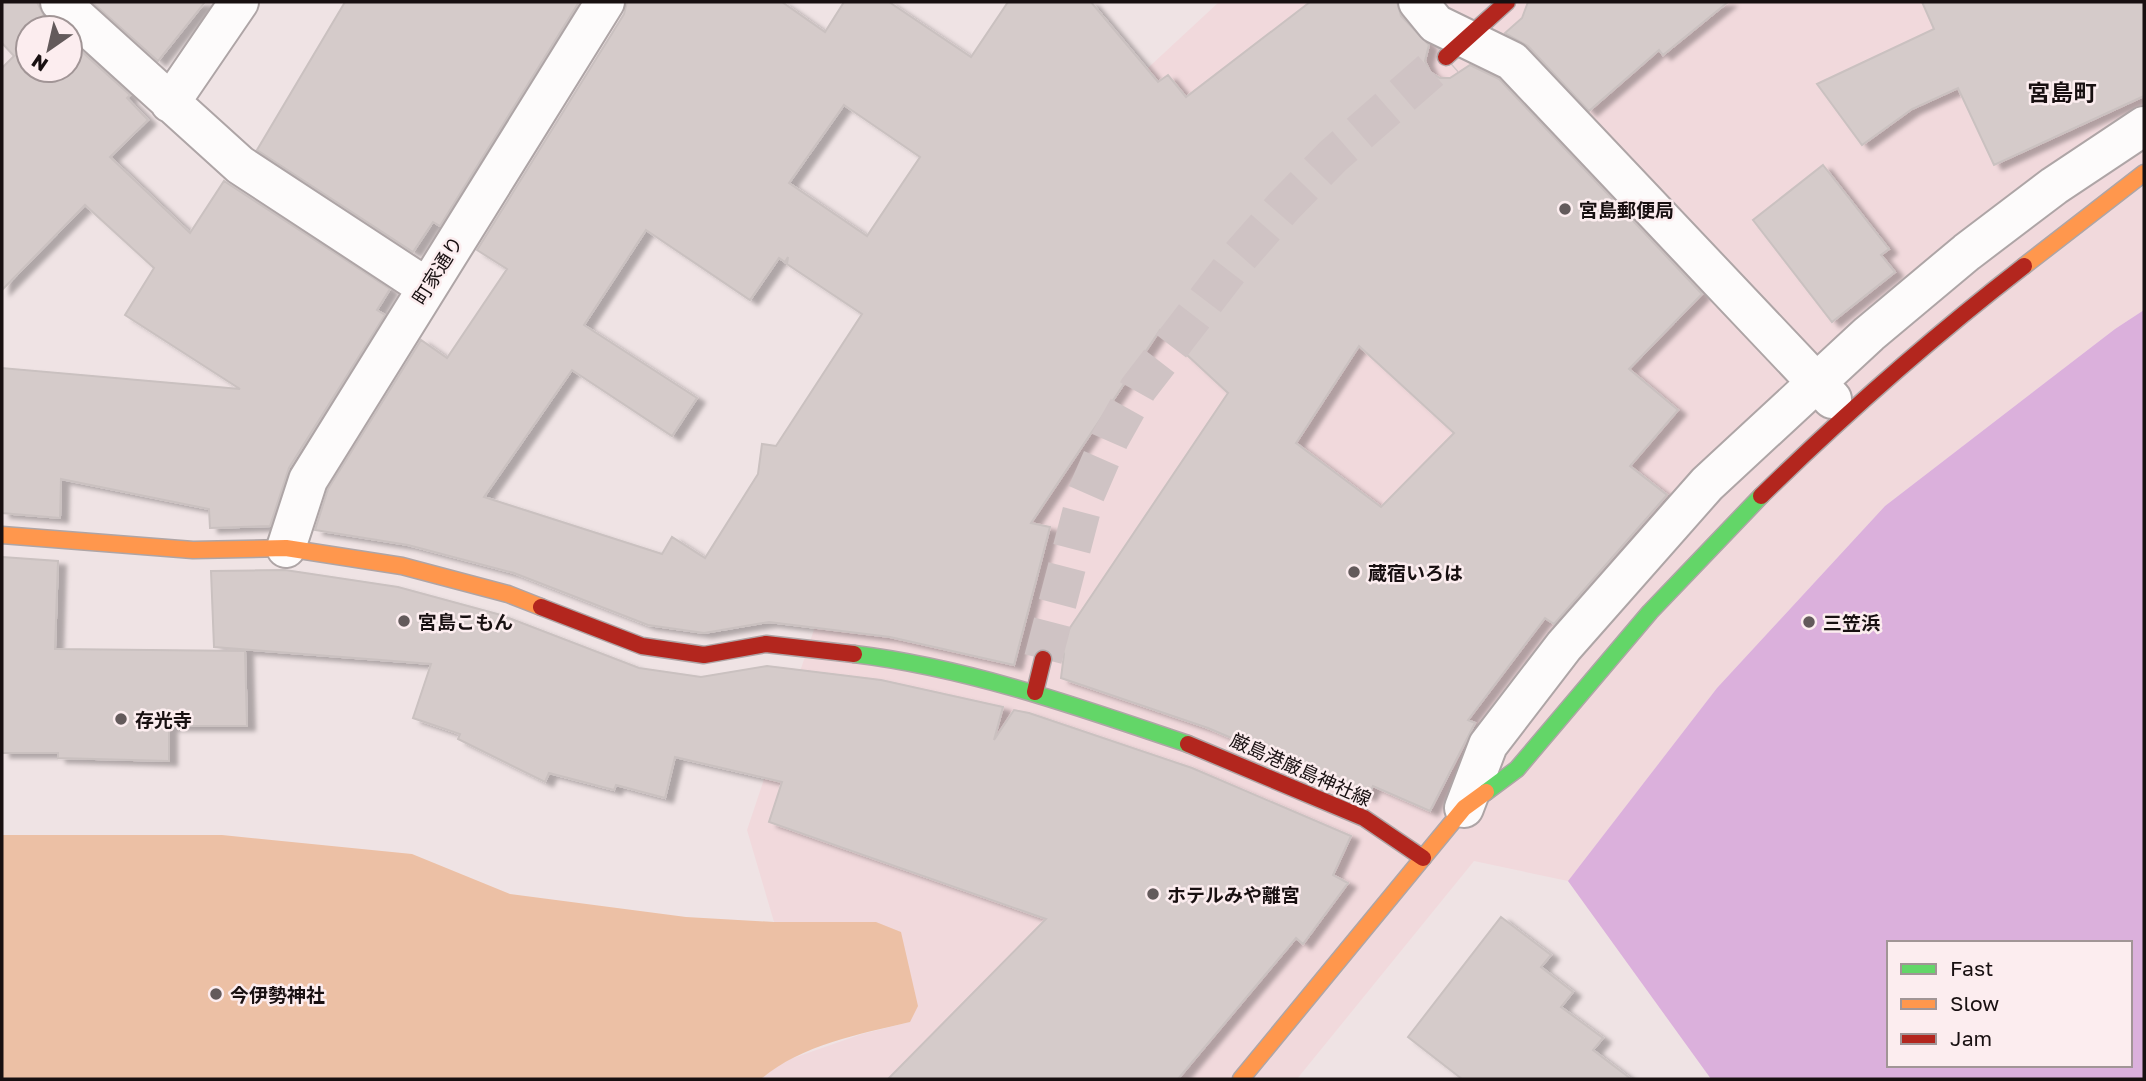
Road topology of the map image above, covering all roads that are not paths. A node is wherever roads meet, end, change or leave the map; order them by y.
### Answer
1 (60, 2) edge
2 (239, 2) edge
3 (606, 2) edge
4 (1418, 2) edge
5 (1507, 2) edge
6 (1456, 48) junction
7 (170, 103) junction
8 (2144, 126) edge
9 (2144, 173) edge
10 (2027, 206) junction
11 (2053, 242) junction
12 (426, 287) junction
13 (1816, 382) junction
14 (1845, 414) junction
15 (1665, 531) junction
16 (2, 535) edge
17 (286, 548) junction
18 (1697, 562) junction
19 (1043, 659) tunnel mouth
20 (1035, 692) junction
21 (1464, 808) junction
22 (1423, 858) junction
23 (1241, 1079) edge

1 - 7 street
2 - 7 street
3 - 12 street, 町家通り
4 - 6 street
5 - 6 street
6 - 13 street
7 - 12 street
8 - 10 street
9 - 11 street
10 - 11 street
10 - 13 street
11 - 14 street
12 - 17 street, 町家通り
13 - 14 street
13 - 15 street
14 - 18 street
15 - 18 street
15 - 21 street
16 - 17 street, 厳島港厳島神社線
17 - 20 street, 厳島港厳島神社線
18 - 21 street
19 - 20 street
20 - 22 street, 厳島港厳島神社線
21 - 22 street
22 - 23 street

